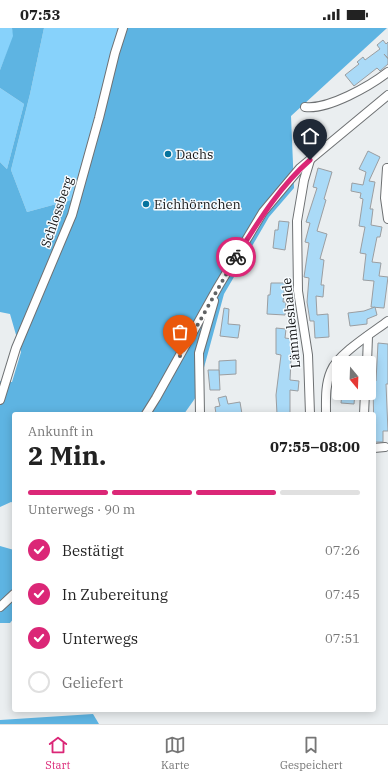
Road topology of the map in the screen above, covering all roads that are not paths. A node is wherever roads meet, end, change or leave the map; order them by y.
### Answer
1 (123, 28) edge
2 (388, 72) edge
3 (387, 95) edge
4 (305, 107) dead end
5 (310, 160) junction
6 (387, 168) edge
7 (388, 219) edge
8 (218, 287) junction
9 (388, 321) edge
10 (368, 336) junction
11 (367, 356) edge
12 (0, 400) edge
13 (365, 400) edge
14 (147, 412) edge
15 (200, 412) edge
16 (310, 412) edge
17 (326, 412) edge
18 (364, 412) edge
19 (385, 447) dead end
20 (376, 448) edge
21 (12, 595) edge
22 (2, 601) edge

1 - 12 street, Schlossberg
2 - 4 street
3 - 5 street
5 - 8 street
5 - 16 street, Lämmleshalde
6 - 7 street
8 - 14 street
8 - 15 street
9 - 10 street
10 - 11 street
10 - 17 street
13 - 18 street
19 - 20 street
21 - 22 street

